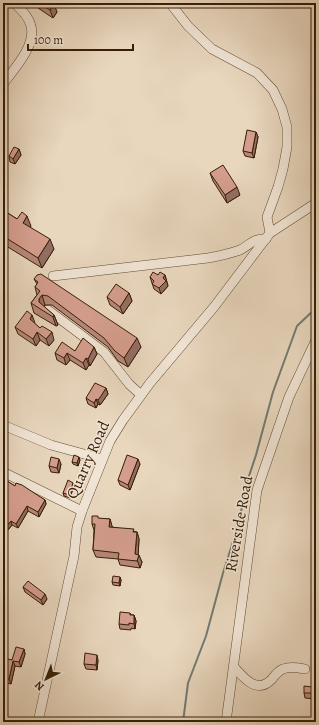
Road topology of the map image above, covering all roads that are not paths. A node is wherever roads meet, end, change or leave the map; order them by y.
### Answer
1 (14, 3) edge
2 (170, 3) edge
3 (3, 84) edge
4 (314, 204) edge
5 (268, 236) junction
6 (53, 276) dead end
7 (48, 310) edge
8 (316, 340) edge
9 (142, 395) junction
10 (3, 425) edge
11 (102, 459) junction
12 (3, 472) edge
13 (82, 511) junction
14 (234, 667) junction
15 (306, 669) dead end
16 (38, 722) edge
17 (226, 722) edge

1 - 3 street
2 - 5 street
4 - 5 street
5 - 6 street
5 - 9 street, Quarry Road
7 - 9 street
8 - 14 street, Riverside Road
9 - 11 street, Quarry Road
10 - 11 street
11 - 13 street, Quarry Road
12 - 13 street
13 - 16 street, Quarry Road
14 - 15 street
14 - 17 street, Riverside Road

